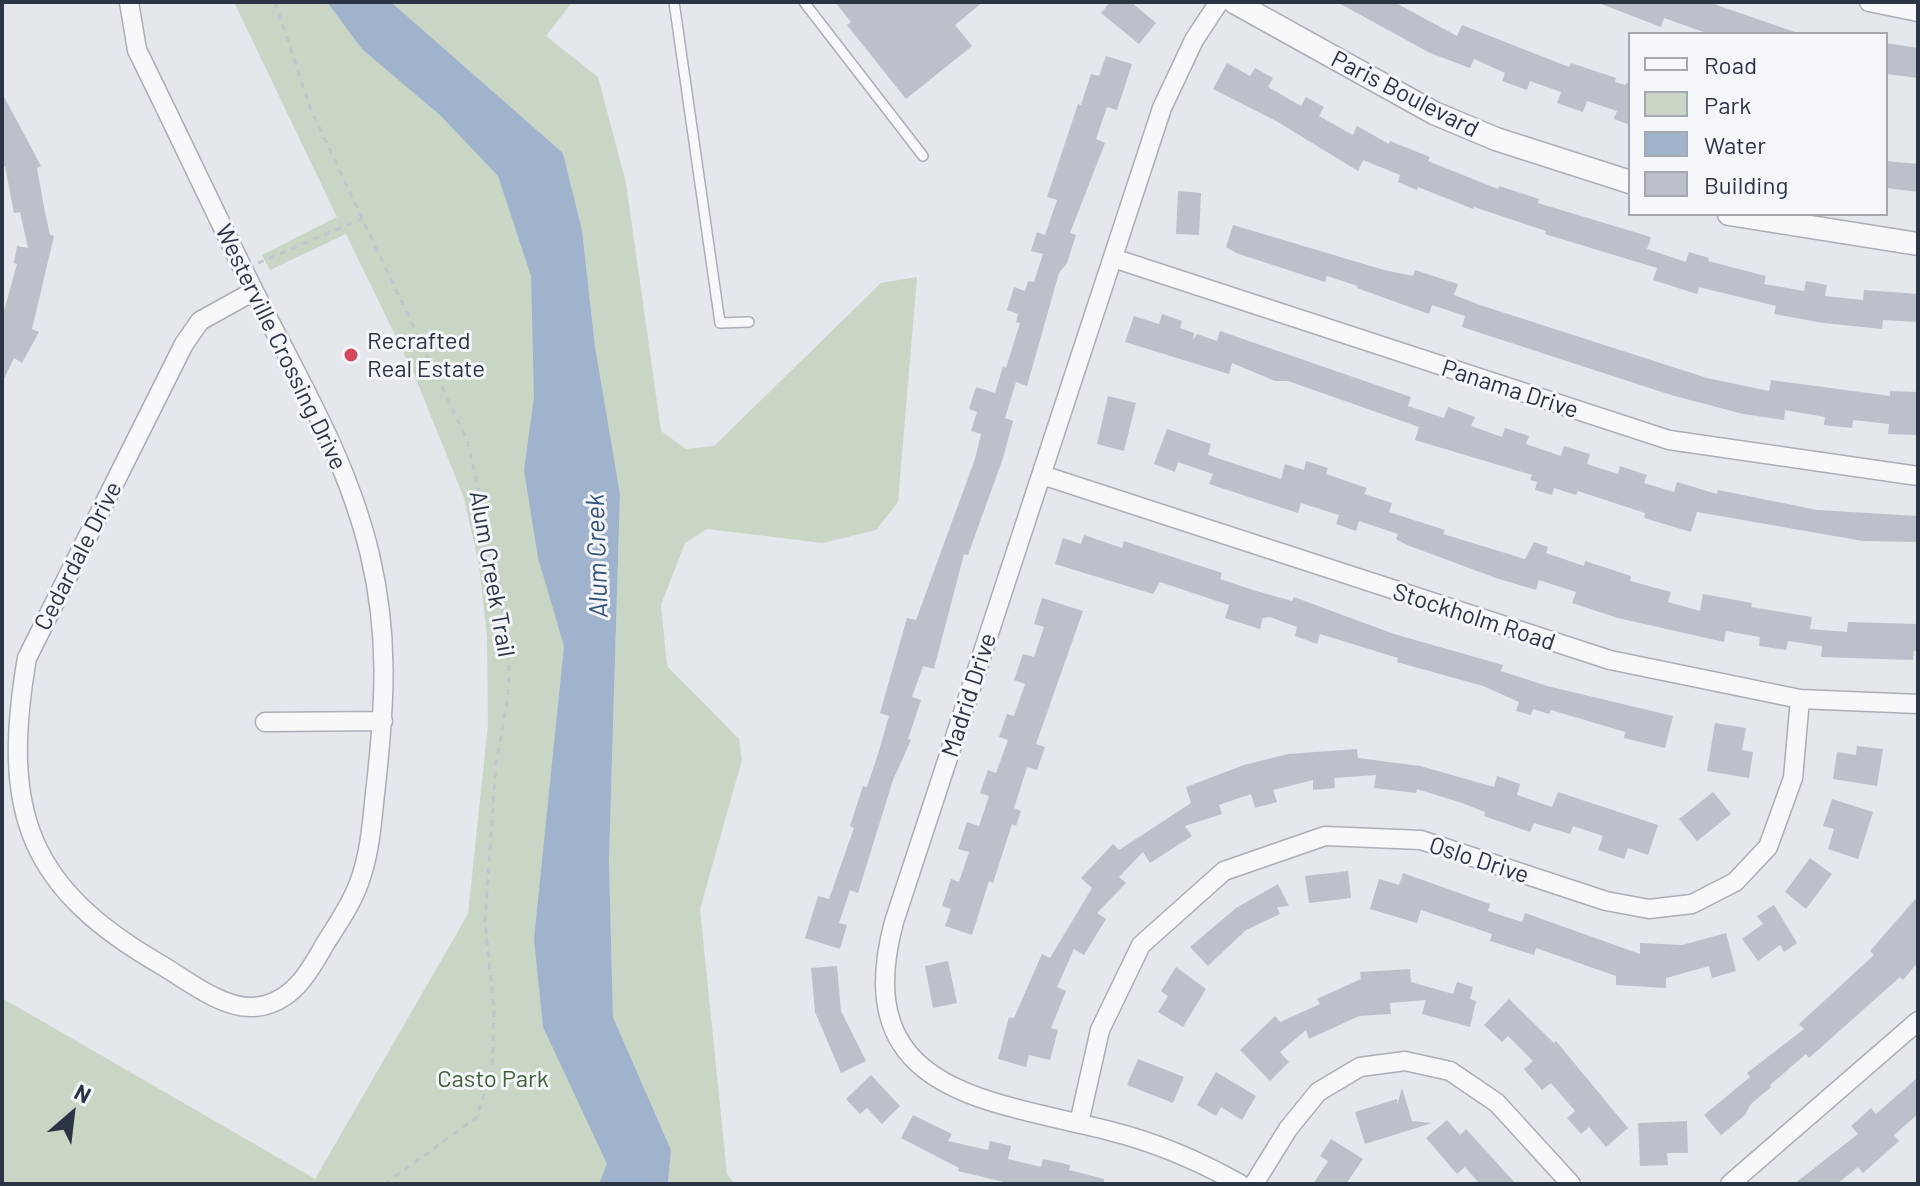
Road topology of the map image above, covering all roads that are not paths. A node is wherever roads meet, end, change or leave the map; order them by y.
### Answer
1 (129, 2) edge
2 (674, 2) edge
3 (804, 2) edge
4 (1219, 2) edge
5 (1234, 2) edge
6 (1869, 2) edge
7 (1918, 12) edge
8 (923, 156) dead end
9 (1628, 181) edge
10 (1742, 216) edge
11 (1918, 244) edge
12 (1113, 258) junction
13 (254, 291) junction
14 (749, 322) dead end
15 (1042, 475) junction
16 (1918, 476) edge
17 (1800, 699) junction
18 (1918, 704) edge
19 (383, 721) junction
20 (265, 722) dead end
21 (220, 999) joint
22 (1918, 1021) edge
23 (1079, 1123) junction
24 (1240, 1184) edge
25 (1254, 1184) edge
26 (1571, 1184) edge
27 (1730, 1184) edge

1 - 13 street, Westerville Crossing Drive
2 - 14 lane
3 - 8 lane
4 - 12 street, Madrid Drive
5 - 9 street, Paris Boulevard
6 - 7 street
10 - 11 street
12 - 15 street, Madrid Drive
12 - 16 street, Panama Drive
13 - 19 street, Westerville Crossing Drive
13 - 21 street, Cedardale Drive
15 - 17 street, Stockholm Road
15 - 23 street, Madrid Drive
17 - 18 street, Stockholm Road
17 - 23 street, Oslo Drive
19 - 20 street
19 - 21 street, Westerville Crossing Drive
22 - 27 street
23 - 24 street, Madrid Drive
25 - 26 street

